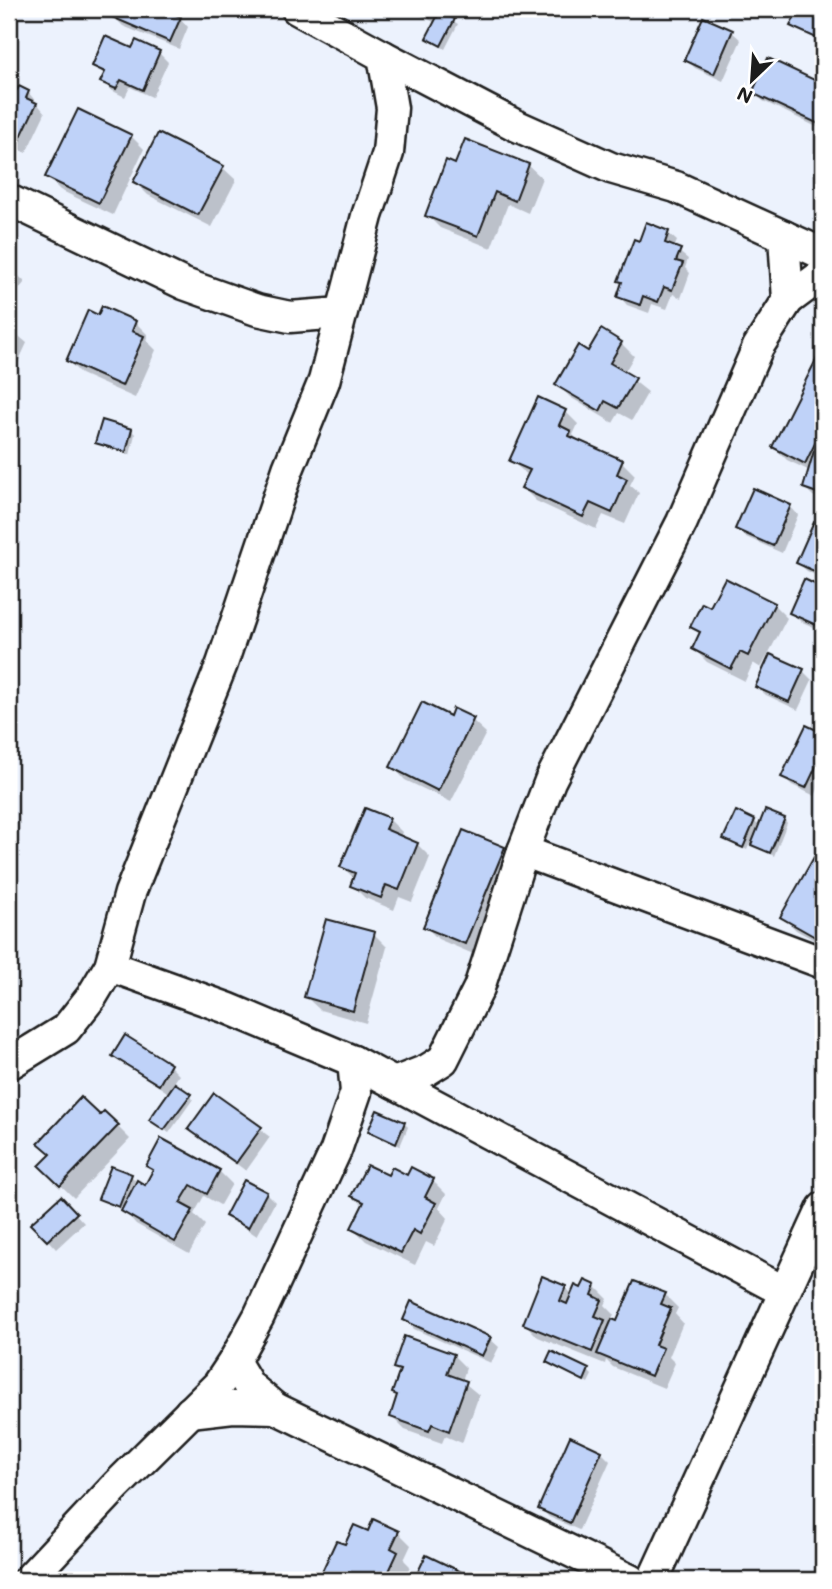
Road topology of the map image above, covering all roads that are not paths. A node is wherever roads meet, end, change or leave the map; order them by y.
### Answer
1 (297, 9) edge
2 (383, 56) junction
3 (9, 200) edge
4 (784, 236) junction
5 (823, 254) edge
6 (823, 274) edge
7 (788, 300) junction
8 (341, 313) junction
9 (523, 851) junction
10 (823, 963) edge
11 (110, 966) junction
12 (353, 1061) junction
13 (9, 1064) edge
14 (394, 1083) junction
15 (823, 1208) edge
16 (783, 1291) junction
17 (234, 1361) junction
18 (275, 1408) junction
19 (190, 1412) junction
20 (28, 1580) edge
21 (630, 1580) edge
22 (653, 1580) edge

1 - 2 street
2 - 4 street
2 - 8 street
3 - 8 street
4 - 5 street
4 - 7 street
6 - 7 street
7 - 9 street
8 - 11 street
9 - 10 street
9 - 14 street
11 - 12 street
11 - 13 street
12 - 14 street
12 - 17 street
14 - 16 street
15 - 16 street
16 - 22 street
17 - 18 street
17 - 19 street
18 - 19 street
18 - 21 street
19 - 20 street

